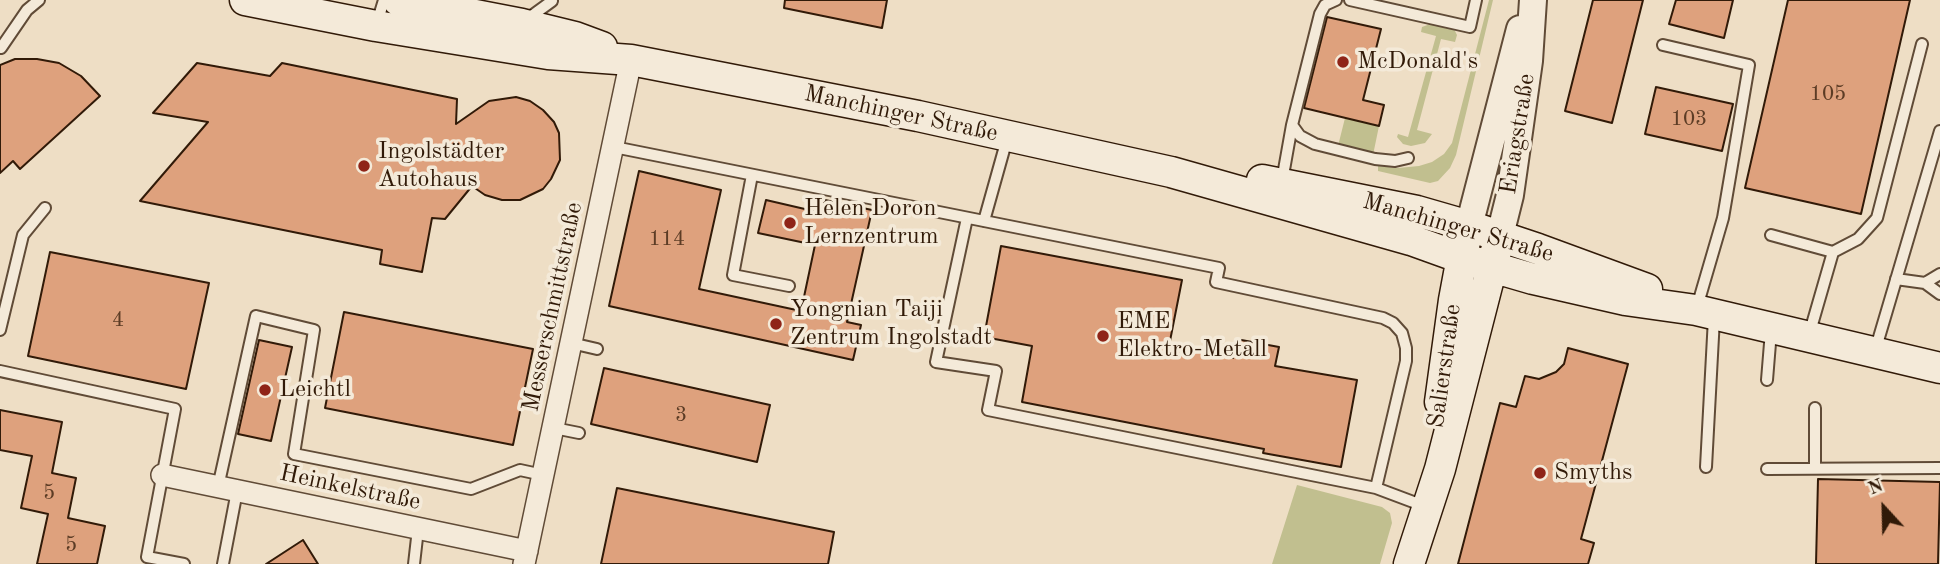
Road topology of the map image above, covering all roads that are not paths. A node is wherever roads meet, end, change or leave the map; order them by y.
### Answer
1 (39, 0) edge
2 (245, 0) edge
3 (398, 0) edge
4 (1336, 0) edge
5 (1350, 0) edge
6 (1476, 0) edge
7 (1531, 0) edge
8 (552, 1) edge
9 (380, 13) edge
10 (522, 24) junction
11 (1922, 44) dead end
12 (1663, 46) dead end
13 (1, 48) edge
14 (631, 60) junction
15 (1292, 125) junction
16 (1940, 131) edge
17 (1007, 136) junction
18 (614, 146) junction
19 (1408, 158) dead end
20 (1171, 172) junction
21 (752, 175) junction
22 (1282, 183) junction
23 (45, 208) dead end
24 (967, 218) junction
25 (984, 221) junction
26 (1469, 226) junction
27 (1500, 235) junction
28 (1771, 235) dead end
29 (1833, 252) junction
30 (1461, 258) junction
31 (1492, 267) junction
32 (1940, 274) edge
33 (1896, 279) junction
34 (1925, 283) junction
35 (789, 286) dead end
36 (1940, 294) edge
37 (1705, 312) junction
38 (1771, 328) junction
39 (0, 330) edge
40 (1808, 338) junction
41 (572, 343) junction
42 (597, 349) dead end
43 (1874, 354) junction
44 (1940, 368) edge
45 (0, 371) edge
46 (1767, 380) dead end
47 (1815, 408) dead end
48 (554, 428) junction
49 (579, 433) dead end
50 (1706, 467) dead end
51 (1767, 468) dead end
52 (1815, 468) junction
53 (1940, 468) edge
54 (162, 475) junction
55 (543, 475) junction
56 (1376, 488) junction
57 (227, 489) junction
58 (1427, 507) junction
59 (418, 529) junction
60 (526, 558) edge
61 (184, 564) edge
62 (223, 564) edge
63 (414, 564) edge
64 (1409, 564) edge

1 - 13 lane
2 - 9 main road, Manchinger Straße
3 - 10 main road, Manchinger Straße
4 - 15 lane
5 - 6 lane
7 - 26 street, Eriagstraße
7 - 27 street, Eriagstraße
8 - 10 lane
9 - 14 main road, Manchinger Straße
10 - 14 main road, Manchinger Straße
11 - 29 lane
12 - 37 lane
14 - 17 main road, Manchinger Straße
14 - 18 street, Messerschmittstraße
15 - 19 lane
15 - 22 lane
16 - 33 lane
17 - 20 main road, Manchinger Straße
17 - 25 lane
18 - 21 lane
18 - 41 street, Messerschmittstraße
20 - 22 main road, Manchinger Straße
20 - 30 main road, Manchinger Straße
21 - 24 lane
21 - 35 lane
22 - 26 main road, Manchinger Straße
23 - 39 lane
24 - 25 lane
24 - 56 lane
25 - 56 lane
26 - 27 main road, Manchinger Straße
26 - 30 main road, Salierstraße
27 - 31 main road, Eriagstraße
27 - 37 main road, Manchinger Straße
28 - 29 lane
29 - 40 lane
30 - 31 main road, Manchinger Straße
30 - 58 main road, Salierstraße
31 - 37 main road, Manchinger Straße
31 - 58 main road, Salierstraße
32 - 34 lane
33 - 34 lane
33 - 43 lane
34 - 36 lane
37 - 38 main road, Manchinger Straße
37 - 50 lane
38 - 40 main road, Manchinger Straße
38 - 46 lane
40 - 43 main road, Manchinger Straße
41 - 42 lane
41 - 48 street, Messerschmittstraße
43 - 44 main road, Manchinger Straße
45 - 54 lane
47 - 52 lane
48 - 49 lane
48 - 55 street, Messerschmittstraße
51 - 52 lane
52 - 53 lane
54 - 57 street, Heinkelstraße
54 - 61 lane
55 - 57 lane
55 - 60 street, Messerschmittstraße
56 - 58 lane
57 - 59 street, Heinkelstraße
57 - 62 lane
58 - 64 main road, Salierstraße
59 - 60 street, Heinkelstraße
59 - 63 lane

